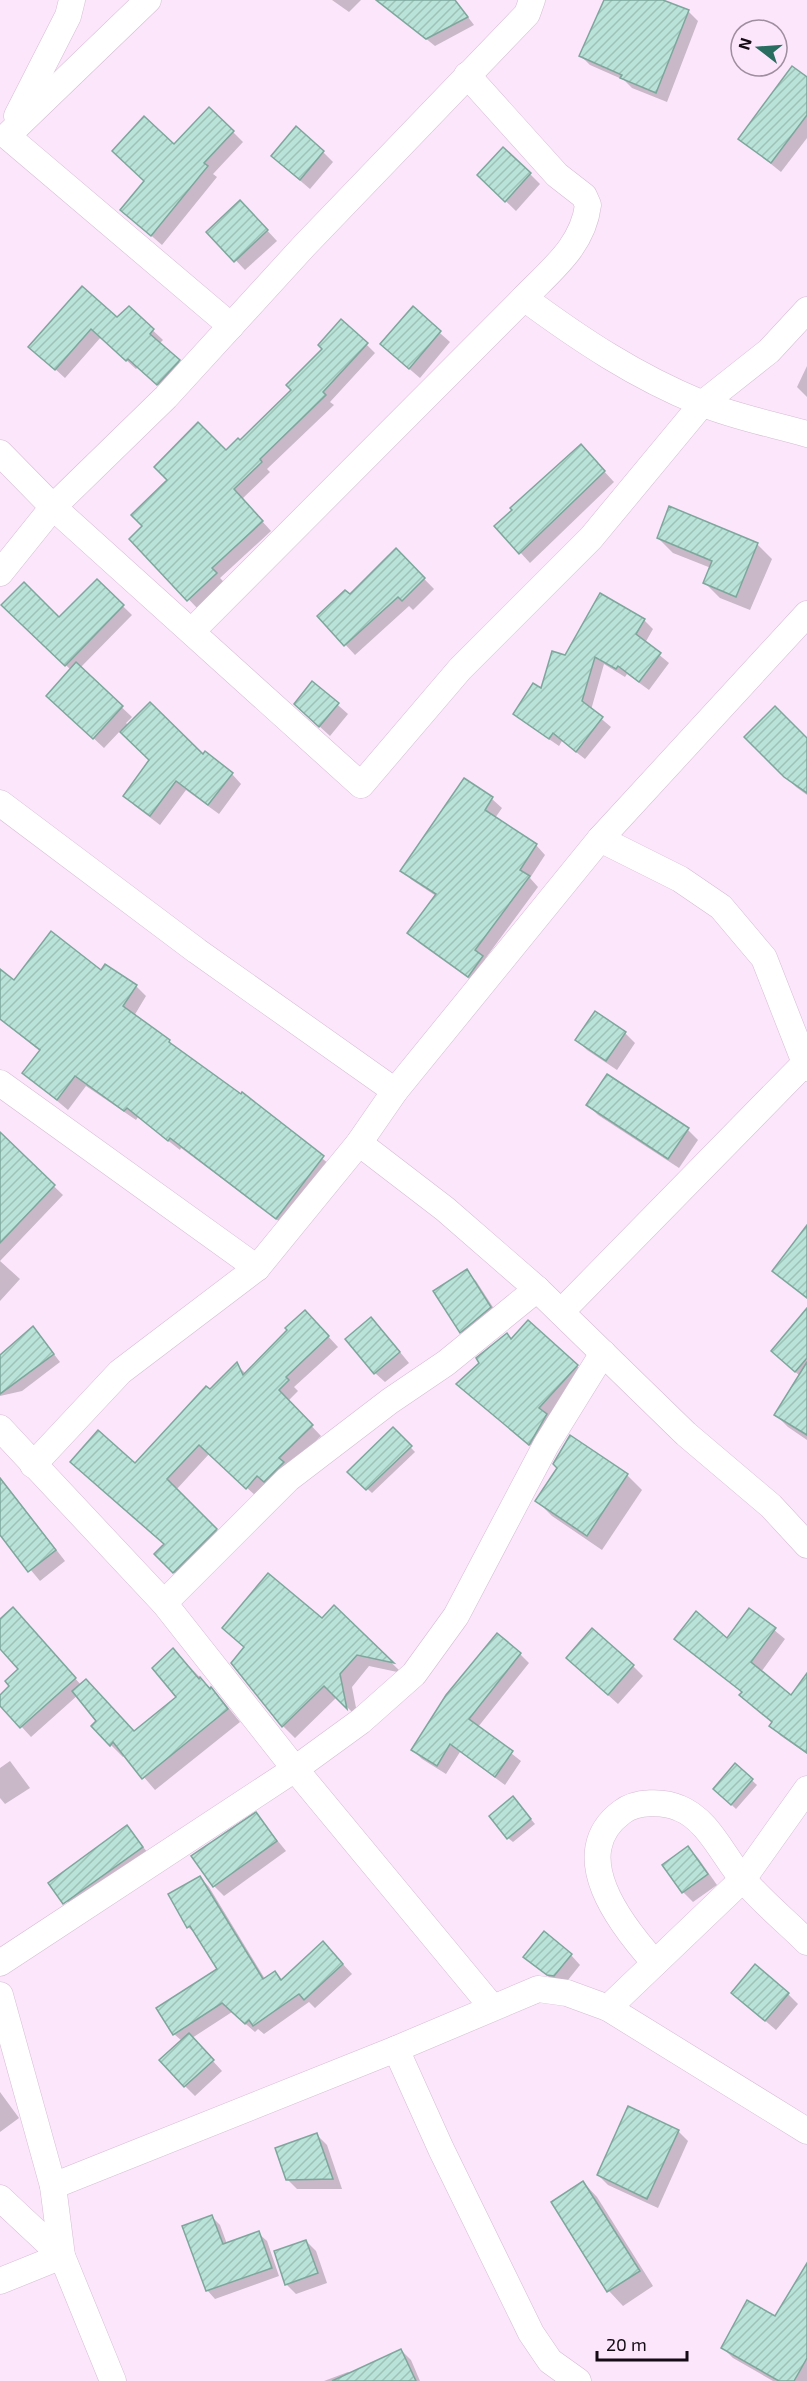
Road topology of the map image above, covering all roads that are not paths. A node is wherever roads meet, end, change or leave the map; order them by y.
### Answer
1 (72, 0) edge
2 (148, 0) edge
3 (532, 0) edge
4 (467, 75) junction
5 (3, 140) edge
6 (524, 298) junction
7 (807, 310) edge
8 (231, 326) junction
9 (702, 404) junction
10 (807, 434) edge
11 (0, 453) edge
12 (53, 507) junction
13 (0, 573) edge
14 (807, 614) edge
15 (192, 632) junction
16 (0, 803) edge
17 (600, 839) junction
18 (807, 1064) edge
19 (0, 1083) edge
20 (395, 1091) junction
21 (359, 1143) junction
22 (257, 1268) junction
23 (537, 1289) junction
24 (561, 1312) junction
25 (603, 1353) junction
26 (0, 1428) edge
27 (33, 1465) junction
28 (807, 1545) edge
29 (165, 1604) junction
30 (295, 1770) junction
31 (807, 1789) edge
32 (743, 1879) junction
33 (807, 1942) edge
34 (0, 1963) edge
35 (655, 1963) junction
36 (0, 1995) edge
37 (492, 2007) junction
38 (608, 2008) junction
39 (396, 2049) junction
40 (807, 2131) edge
41 (53, 2186) junction
42 (0, 2198) edge
43 (62, 2256) junction
44 (0, 2281) edge
45 (113, 2381) edge
46 (578, 2381) edge

1 - 5 street
2 - 5 street
3 - 4 street
4 - 6 street
4 - 8 street
5 - 8 street
6 - 9 street
6 - 15 street
7 - 9 street
8 - 12 street
9 - 10 street
9 - 15 street
11 - 12 street
12 - 13 street
12 - 15 street
14 - 17 street
16 - 20 street
17 - 18 street
17 - 20 street
18 - 24 street
19 - 22 street
20 - 21 street
21 - 22 street
21 - 23 street
22 - 27 street
23 - 24 street
23 - 29 street
24 - 25 street
25 - 28 street
25 - 30 street
26 - 27 street
27 - 29 street
29 - 30 street
30 - 34 street
30 - 37 street
31 - 32 street
32 - 33 street
32 - 35 street
32 - 35 street
35 - 38 street
36 - 41 street
37 - 38 street
37 - 39 street
38 - 40 street
39 - 41 street
39 - 46 street
41 - 43 street
42 - 43 street
43 - 44 street
43 - 45 street

